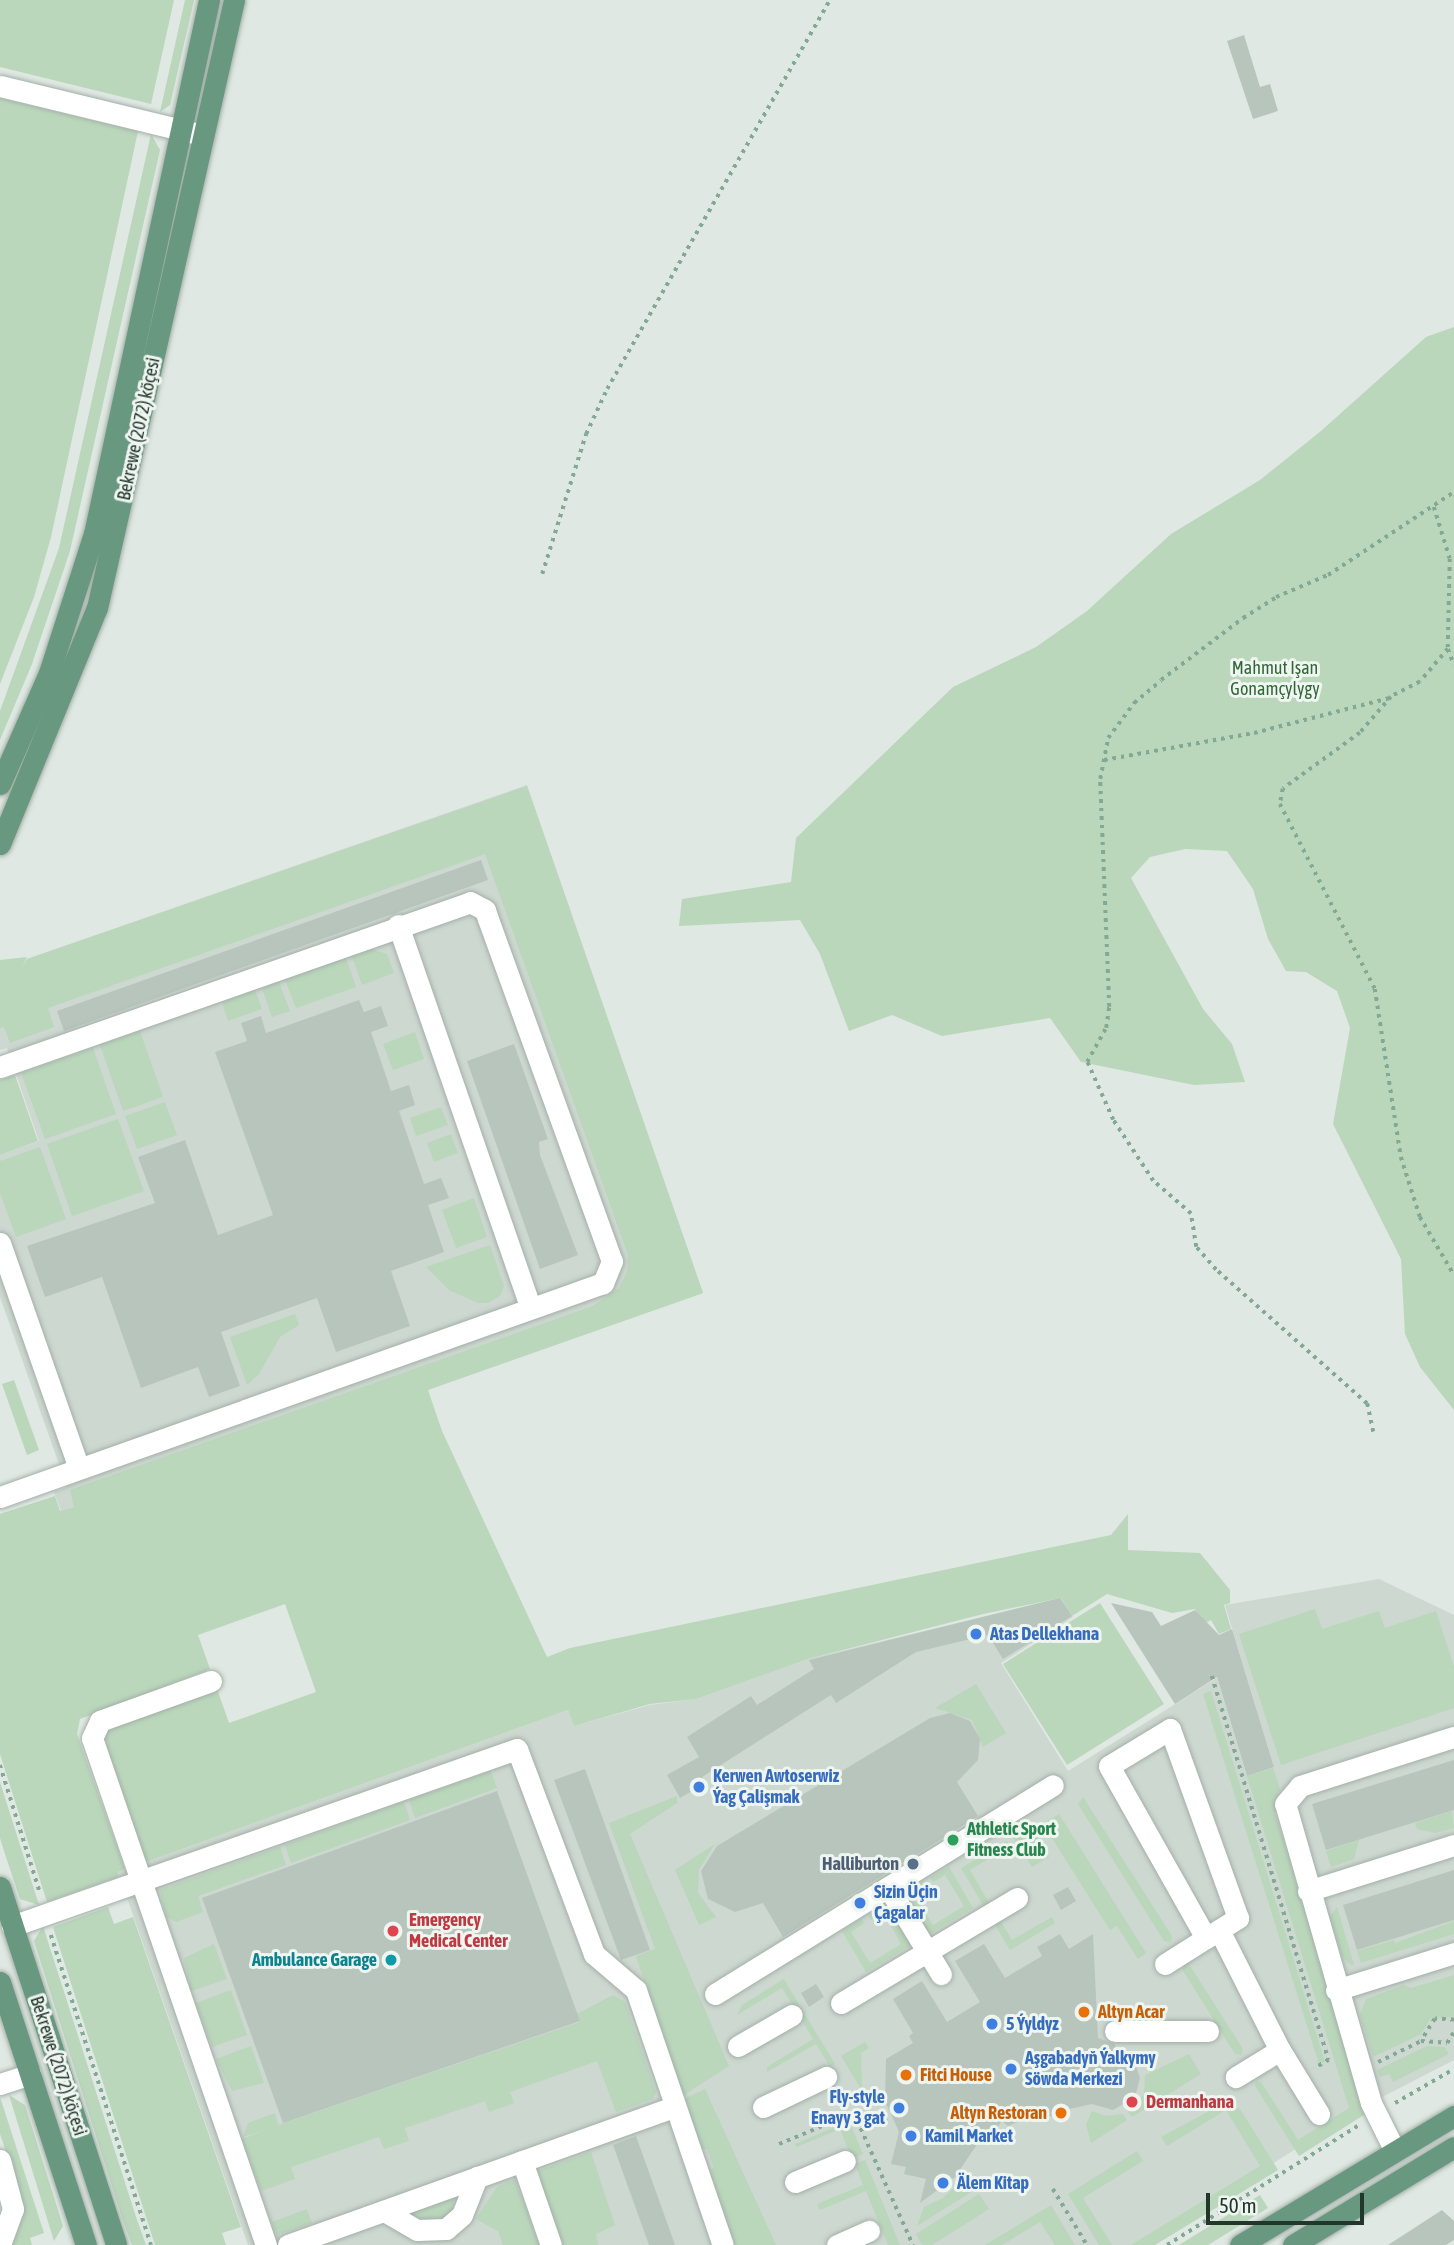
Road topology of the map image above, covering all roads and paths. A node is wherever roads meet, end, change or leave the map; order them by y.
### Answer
1 (209, 0) edge
2 (234, 0) edge
3 (830, 0) edge
4 (0, 86) edge
5 (181, 129) junction
6 (204, 135) junction
7 (1454, 492) edge
8 (1434, 507) junction
9 (542, 574) dead end
10 (1448, 649) junction
11 (1454, 665) edge
12 (1391, 697) junction
13 (1104, 760) junction
14 (0, 783) edge
15 (0, 844) edge
16 (398, 925) junction
17 (0, 1067) edge
18 (0, 1242) edge
19 (1454, 1275) edge
20 (531, 1308) junction
21 (1373, 1432) dead end
22 (79, 1468) junction
23 (0, 1496) edge
24 (1212, 1676) dead end
25 (211, 1681) dead end
26 (1454, 1737) edge
27 (0, 1765) edge
28 (1054, 1785) dead end
29 (1454, 1844) edge
30 (139, 1884) junction
31 (0, 1887) edge
32 (888, 1887) junction
33 (1308, 1891) junction
34 (1017, 1898) dead end
35 (46, 1916) junction
36 (12, 1926) junction
37 (1212, 1934) junction
38 (927, 1952) junction
39 (1454, 1953) edge
40 (1166, 1964) dead end
41 (940, 1974) dead end
42 (0, 1982) edge
43 (1336, 1990) junction
44 (715, 1993) dead end
45 (841, 2003) dead end
46 (792, 2015) dead end
47 (1454, 2020) edge
48 (1115, 2031) dead end
49 (1208, 2031) dead end
50 (1454, 2032) edge
51 (1421, 2041) junction
52 (738, 2046) dead end
53 (1280, 2050) junction
54 (1329, 2060) dead end
55 (1454, 2069) edge
56 (1361, 2070) junction
57 (30, 2074) junction
58 (826, 2077) dead end
59 (1236, 2077) dead end
60 (0, 2084) edge
61 (673, 2106) junction
62 (763, 2107) dead end
63 (854, 2113) junction
64 (1319, 2114) dead end
65 (1376, 2115) junction
66 (1454, 2116) edge
67 (887, 2119) dead end
68 (779, 2144) dead end
69 (1454, 2147) edge
70 (1394, 2149) junction
71 (0, 2160) edge
72 (522, 2161) junction
73 (845, 2161) dead end
74 (477, 2177) junction
75 (795, 2182) dead end
76 (1053, 2189) dead end
77 (384, 2211) junction
78 (869, 2231) dead end
79 (114, 2244) edge
80 (1, 2245) edge
81 (86, 2245) edge
82 (151, 2245) edge
83 (266, 2245) edge
84 (288, 2245) edge
85 (551, 2245) edge
86 (723, 2245) edge
87 (837, 2245) edge
88 (913, 2245) edge
89 (1087, 2245) edge
90 (1167, 2245) edge
91 (1240, 2245) edge
92 (1293, 2245) edge

1 - 5 main road, Bekrewe (2072) köçesi
2 - 6 main road, Bekrewe (2072) köçesi
3 - 9 path
4 - 5 lane
5 - 6 lane
5 - 14 main road, Bekrewe (2072) köçesi
6 - 15 main road, Bekrewe (2072) köçesi
7 - 8 path
8 - 10 path
8 - 13 path
10 - 11 path
10 - 12 path
12 - 13 path
12 - 19 path
13 - 21 path
16 - 17 lane
16 - 20 lane
16 - 20 lane
18 - 22 lane
20 - 22 lane
22 - 23 lane
24 - 54 path
25 - 30 lane
26 - 33 lane
27 - 35 path
28 - 32 lane
29 - 33 lane
30 - 35 lane
30 - 61 lane
30 - 83 lane
31 - 36 main road, Bekrewe (2072) köçesi
32 - 38 lane
32 - 44 lane
33 - 43 lane
34 - 38 lane
35 - 36 lane
35 - 82 path
36 - 79 main road, Bekrewe (2072) köçesi
37 - 37 lane
37 - 40 lane
37 - 53 lane
38 - 41 lane
38 - 45 lane
39 - 43 lane
42 - 57 main road, Bekrewe (2072) köçesi
43 - 56 lane
46 - 52 lane
47 - 51 path
48 - 49 lane
50 - 51 path
51 - 56 path
53 - 59 lane
53 - 64 lane
55 - 65 path
56 - 65 lane
57 - 60 lane
57 - 81 main road, Bekrewe (2072) köçesi
58 - 62 lane
61 - 72 lane
61 - 86 lane
63 - 67 path
63 - 68 path
63 - 88 path
65 - 70 lane
65 - 90 path
66 - 70 main road
69 - 92 main road
70 - 91 main road
71 - 80 lane
72 - 74 lane
72 - 85 lane
73 - 75 lane
74 - 77 lane
74 - 77 lane
76 - 89 path
77 - 84 lane
78 - 87 lane

